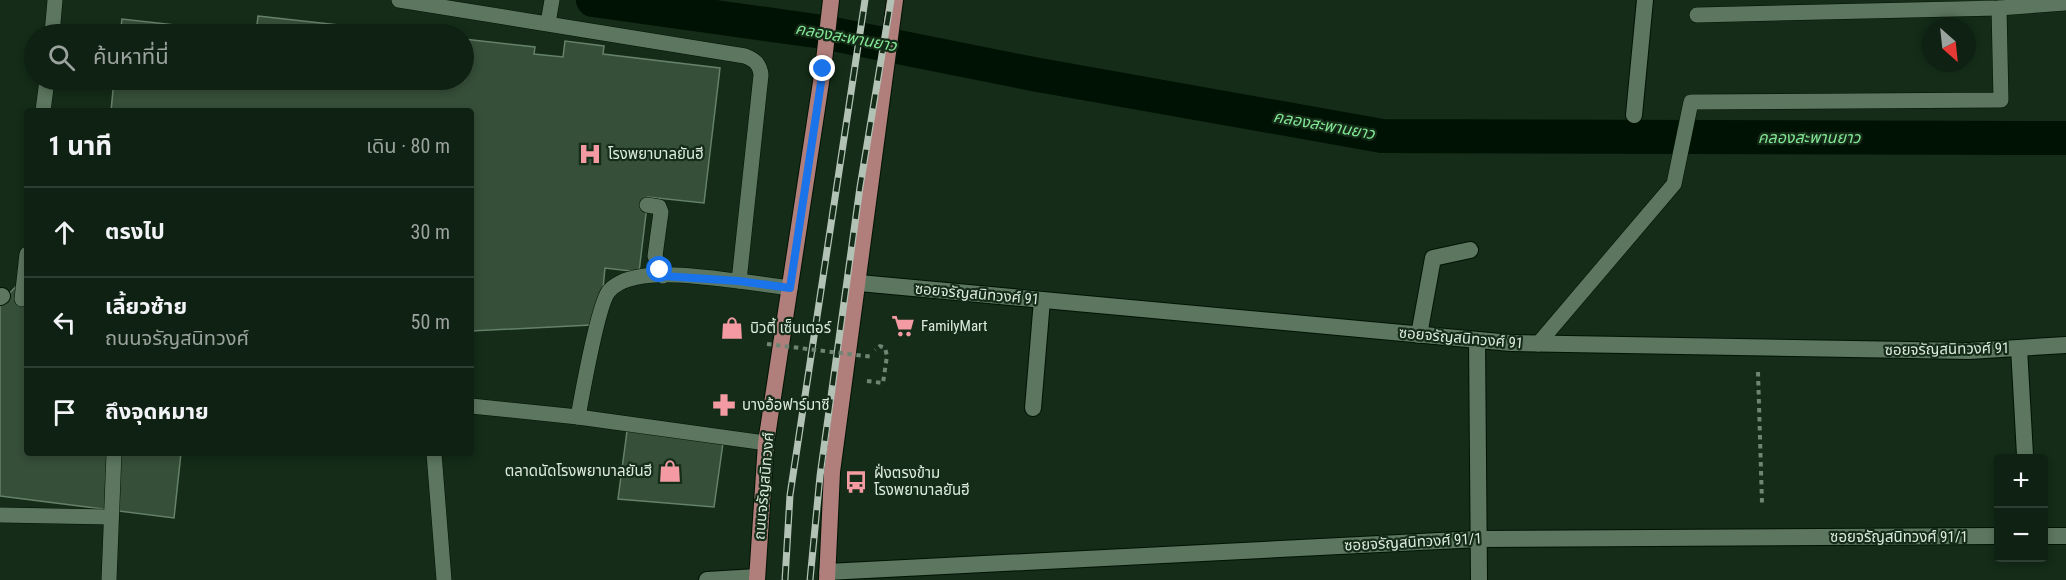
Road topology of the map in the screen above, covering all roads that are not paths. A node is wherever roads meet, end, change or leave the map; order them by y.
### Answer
1 (56, 0) edge
2 (399, 0) edge
3 (831, 0) edge
4 (895, 0) edge
5 (1645, 0) edge
6 (551, 3) edge
7 (2066, 3) edge
8 (1999, 8) junction
9 (1697, 15) dead end
10 (548, 23) junction
11 (53, 24) edge
12 (46, 90) edge
13 (43, 108) edge
14 (1634, 116) dead end
15 (647, 205) dead end
16 (1470, 250) dead end
17 (663, 276) junction
18 (739, 281) junction
19 (859, 283) junction
20 (790, 288) junction
21 (1, 297) edge
22 (24, 299) edge
23 (1042, 300) junction
24 (1419, 335) junction
25 (1477, 340) junction
26 (1538, 344) junction
27 (2066, 345) edge
28 (2019, 348) junction
29 (474, 406) edge
30 (1034, 408) dead end
31 (578, 417) junction
32 (766, 443) junction
33 (2025, 454) dead end
34 (114, 456) edge
35 (434, 456) edge
36 (0, 515) edge
37 (111, 517) junction
38 (1994, 536) edge
39 (2048, 536) edge
40 (2066, 536) edge
41 (1479, 539) junction
42 (827, 576) edge
43 (757, 579) edge
44 (109, 580) edge
45 (444, 580) edge
46 (707, 580) edge
47 (1479, 580) edge

1 - 11 lane
2 - 10 lane
3 - 20 main road, ถนนจรัญสนิทวงศ์
4 - 19 main road
5 - 14 street
6 - 10 lane
7 - 8 lane
8 - 9 lane
8 - 26 lane
10 - 18 lane
12 - 13 lane
15 - 17 lane
16 - 24 street
17 - 18 lane
17 - 31 lane
18 - 20 lane
19 - 23 street, ซอยจรัญสนิทวงศ์ 91
19 - 42 main road
20 - 32 main road, ถนนจรัญสนิทวงศ์
21 - 22 lane
23 - 24 street, ซอยจรัญสนิทวงศ์ 91
23 - 30 street
24 - 25 street, ซอยจรัญสนิทวงศ์ 91
25 - 26 street, ซอยจรัญสนิทวงศ์ 91
25 - 41 street
26 - 28 street, ซอยจรัญสนิทวงศ์ 91
27 - 28 street, ซอยจรัญสนิทวงศ์ 91
28 - 33 street
29 - 31 lane
31 - 32 lane
32 - 43 main road, ถนนจรัญสนิทวงศ์
34 - 37 lane
35 - 45 lane
36 - 37 lane
37 - 44 lane
38 - 41 street, ซอยจรัญสนิทวงศ์ 91/1
39 - 40 street
41 - 42 street, ซอยจรัญสนิทวงศ์ 91/1
41 - 47 street
43 - 46 street

